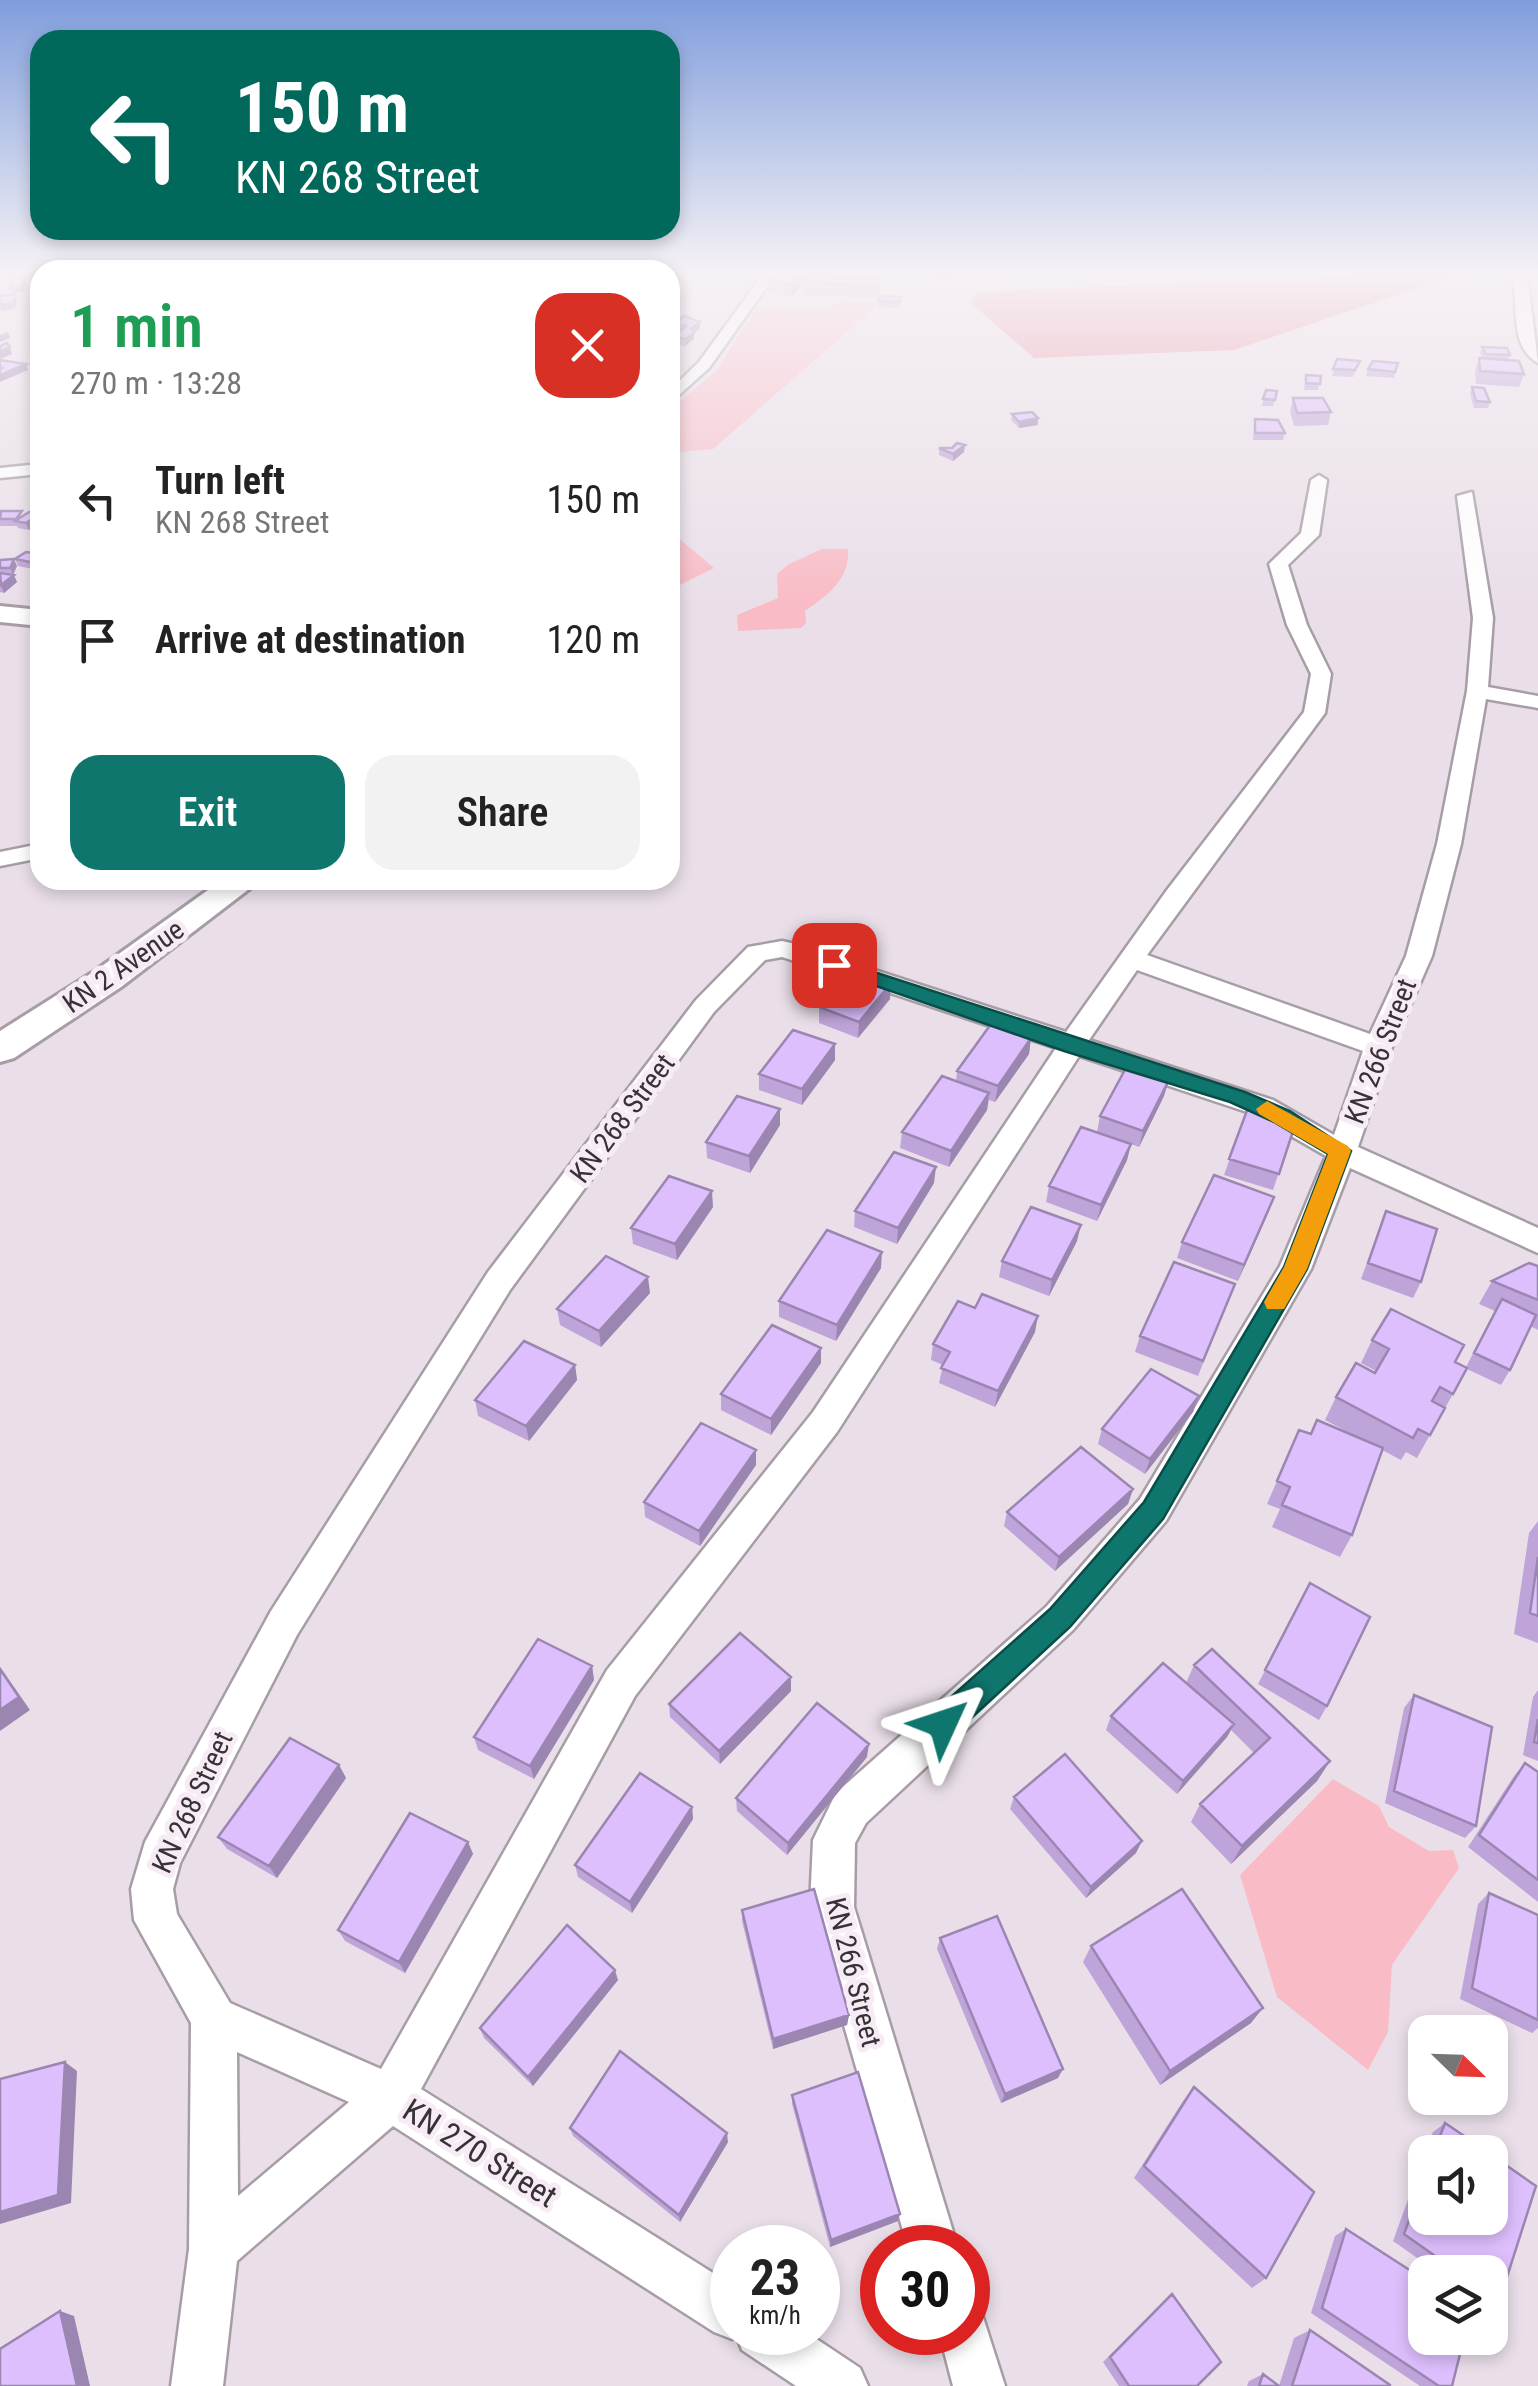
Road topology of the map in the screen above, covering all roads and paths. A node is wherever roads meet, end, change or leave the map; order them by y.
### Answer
1 (30, 470) edge
2 (0, 473) edge
3 (1319, 480) dead end
4 (1466, 496) dead end
5 (0, 614) edge
6 (30, 617) edge
7 (1477, 691) junction
8 (1538, 702) edge
9 (30, 853) edge
10 (0, 859) edge
11 (230, 890) edge
12 (1132, 958) junction
13 (1072, 1046) junction
14 (1378, 1047) junction
15 (0, 1049) edge
16 (1340, 1151) junction
17 (1538, 1241) edge
18 (214, 2019) junction
19 (391, 2097) junction
20 (926, 2225) edge
21 (214, 2249) junction
22 (710, 2300) edge
23 (795, 2355) edge
24 (970, 2355) edge
25 (198, 2386) edge
26 (842, 2386) edge
27 (979, 2386) edge

1 - 2 street
3 - 12 street
4 - 7 street, KN 266 Street
5 - 6 main road
7 - 8 street
7 - 14 street, KN 266 Street
9 - 10 street
11 - 15 main road, KN 2 Avenue
12 - 13 street
12 - 14 street
13 - 16 street, KN 268 Street
13 - 18 street, KN 268 Street
13 - 19 street
14 - 16 street, KN 266 Street
16 - 17 street, KN 268 Street
16 - 20 street, KN 266 Street
18 - 19 street, KN 270 Street
18 - 21 street
19 - 21 street
19 - 22 street, KN 270 Street
21 - 25 street
23 - 26 street
24 - 27 street

